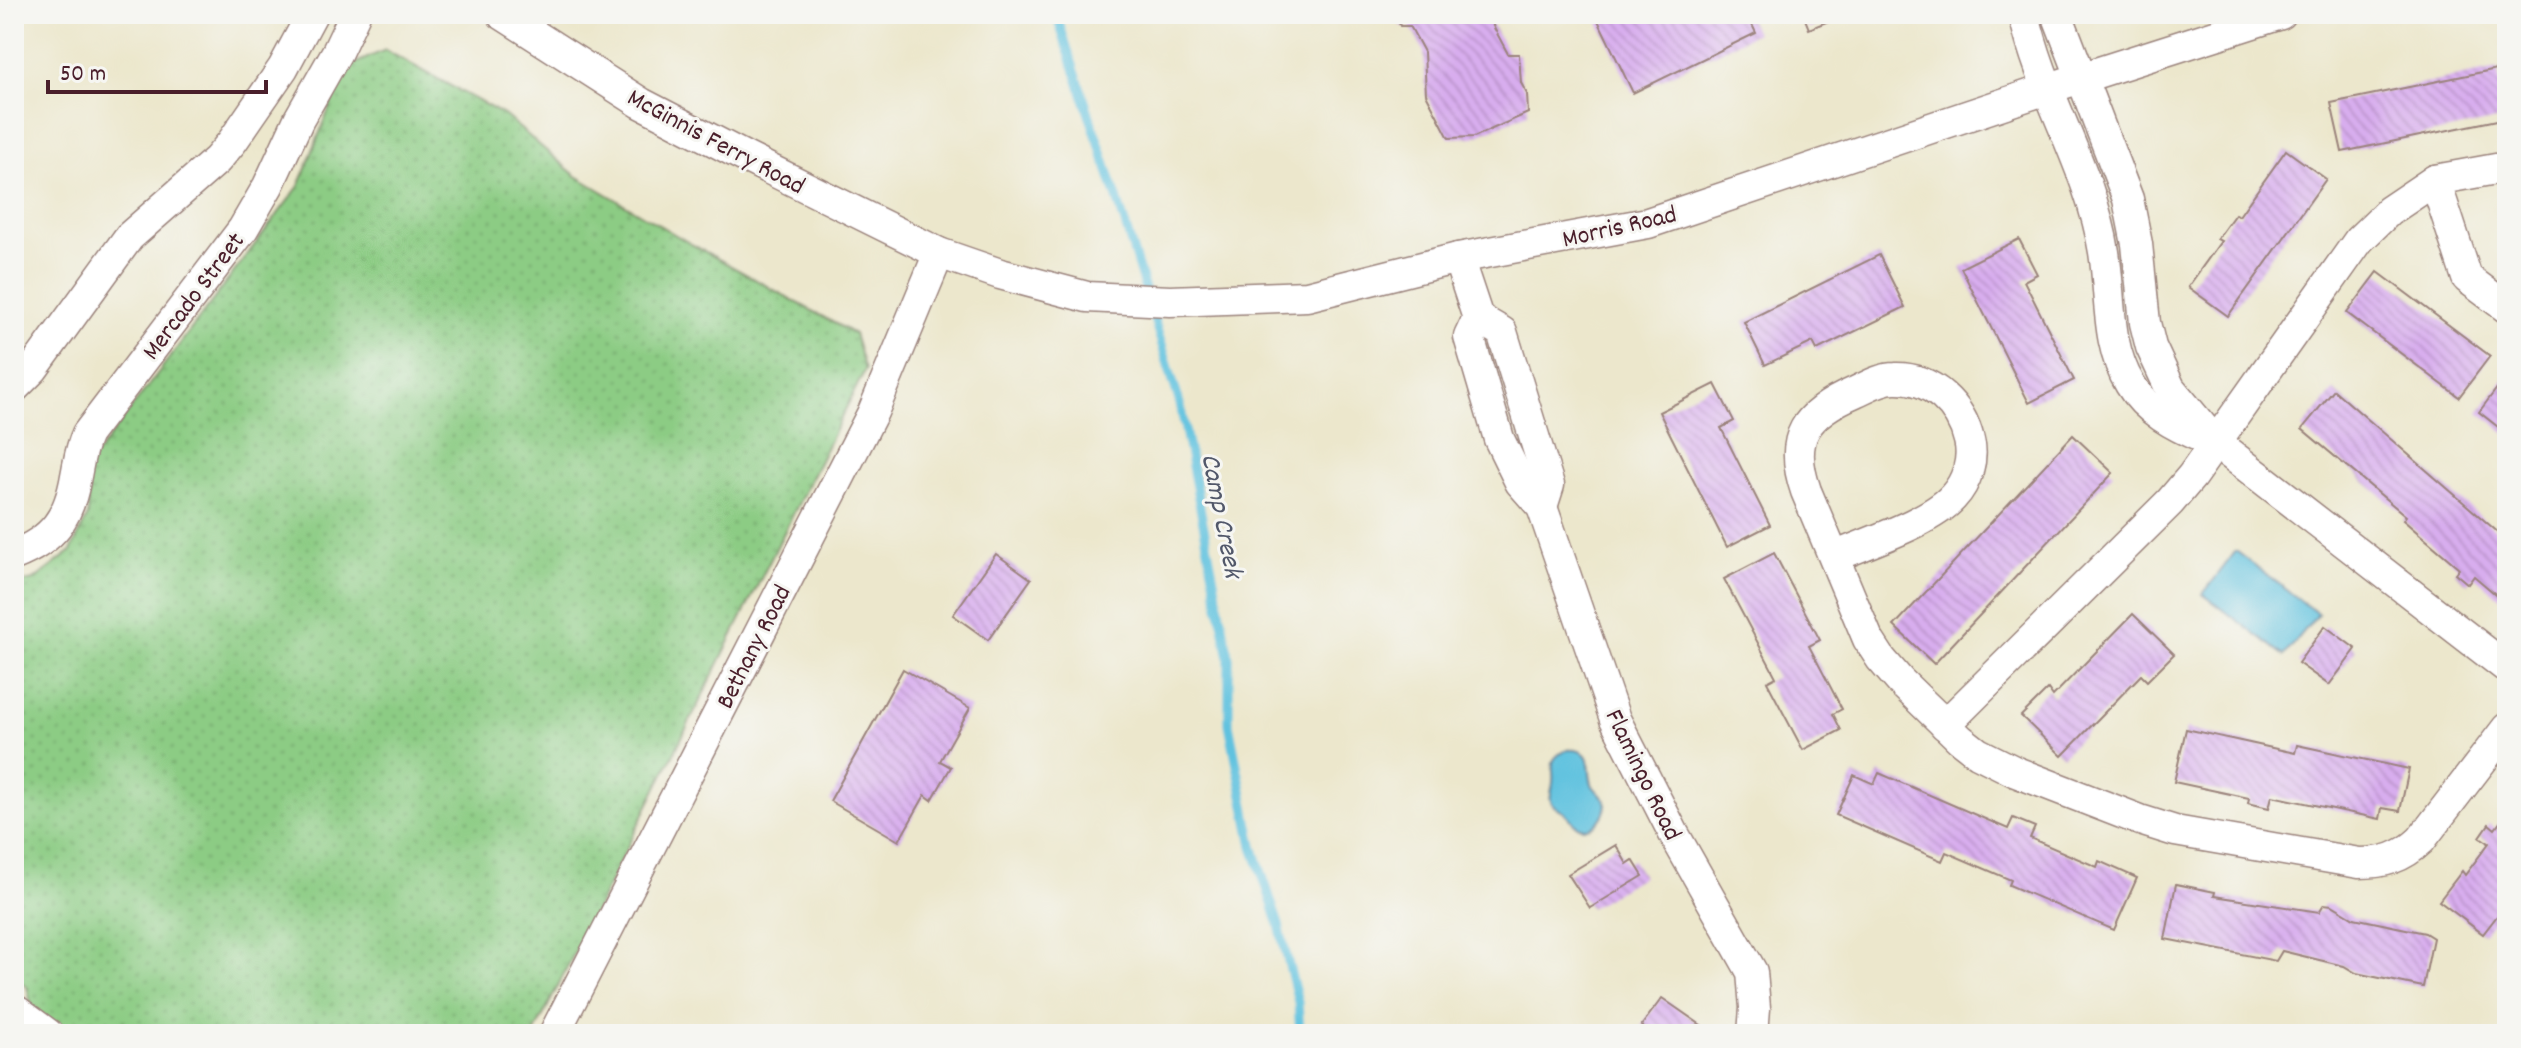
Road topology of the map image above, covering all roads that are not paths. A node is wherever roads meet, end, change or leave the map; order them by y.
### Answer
1 (312, 14) edge
2 (355, 14) edge
3 (502, 14) edge
4 (2024, 14) edge
5 (2057, 14) edge
6 (2281, 14) edge
7 (2082, 78) junction
8 (2048, 89) junction
9 (2507, 167) edge
10 (2435, 180) junction
11 (939, 253) junction
12 (1458, 258) junction
13 (2507, 308) edge
14 (1478, 318) junction
15 (14, 388) edge
16 (1520, 392) junction
17 (1488, 402) junction
18 (2216, 443) junction
19 (1542, 507) junction
20 (14, 555) edge
21 (1834, 557) junction
22 (2507, 668) edge
23 (1945, 725) junction
24 (2507, 728) edge
25 (14, 1009) edge
26 (48, 1034) edge
27 (554, 1034) edge
28 (1753, 1034) edge

1 - 15 street
2 - 20 street, Mercado Street
3 - 11 street, McGinnis Ferry Road
4 - 8 street
5 - 7 street
6 - 7 street, Morris Road
7 - 8 street, Morris Road
7 - 18 street
8 - 12 street, Morris Road
8 - 18 street
9 - 10 street
10 - 13 street
10 - 18 street
11 - 12 street, Morris Road
11 - 27 street, Bethany Road
12 - 14 street, Flamingo Road
14 - 16 street, Flamingo Road
14 - 17 street, Flamingo Road
16 - 17 street
16 - 19 street, Flamingo Road
17 - 19 street, Flamingo Road
18 - 22 street
18 - 23 street
19 - 28 street, Flamingo Road
21 - 21 street
21 - 23 street
23 - 24 street
25 - 26 street

